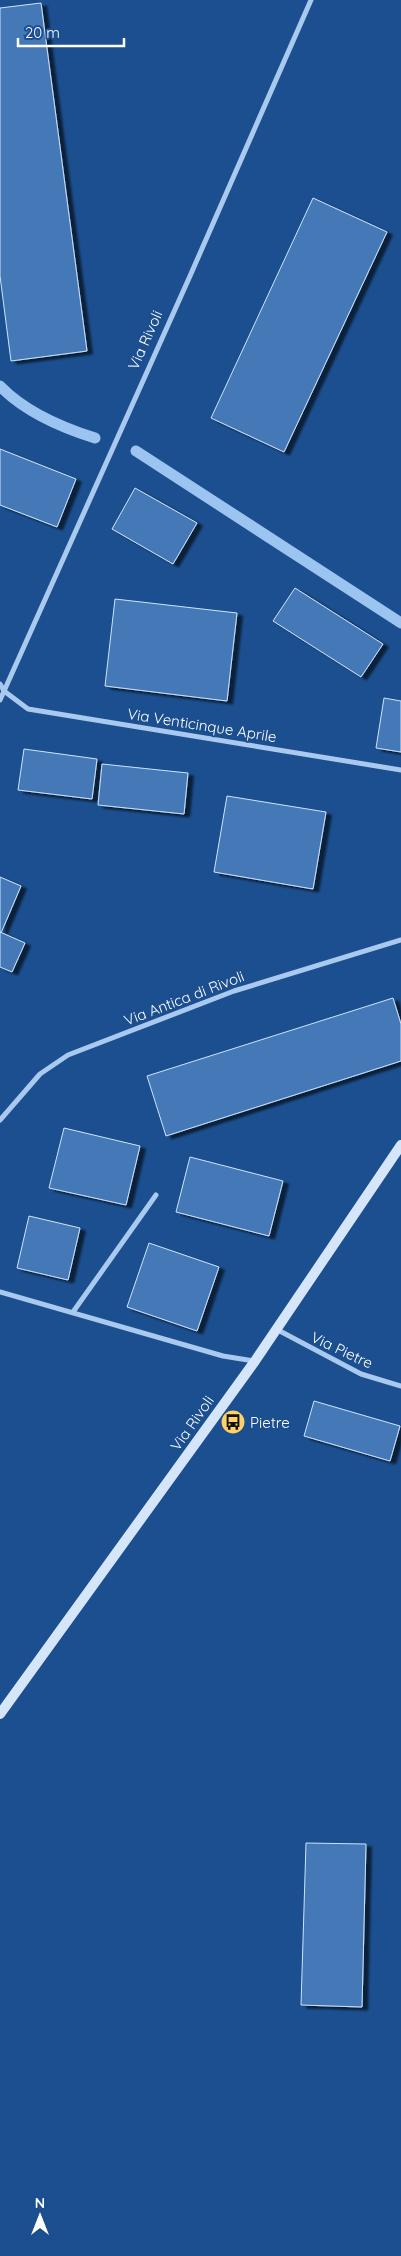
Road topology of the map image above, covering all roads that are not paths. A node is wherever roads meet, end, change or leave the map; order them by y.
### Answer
1 (310, 0) edge
2 (0, 684) edge
3 (4, 691) junction
4 (0, 700) edge
5 (401, 770) edge
6 (401, 940) edge
7 (0, 1120) edge
8 (401, 1145) edge
9 (156, 1195) dead end
10 (0, 1292) edge
11 (73, 1312) junction
12 (276, 1329) junction
13 (255, 1361) junction
14 (401, 1386) edge
15 (0, 1714) edge

1 - 3 street, Via Rivoli
2 - 3 street
3 - 4 street, Via Rivoli
3 - 5 street, Via Venticinque Aprile
6 - 7 street, Via Antica di Rivoli
8 - 12 street, Via Rivoli
9 - 11 street
10 - 11 street
11 - 13 street
12 - 13 street, Via Rivoli
12 - 14 street, Via Pietre
13 - 15 street, Via Rivoli

